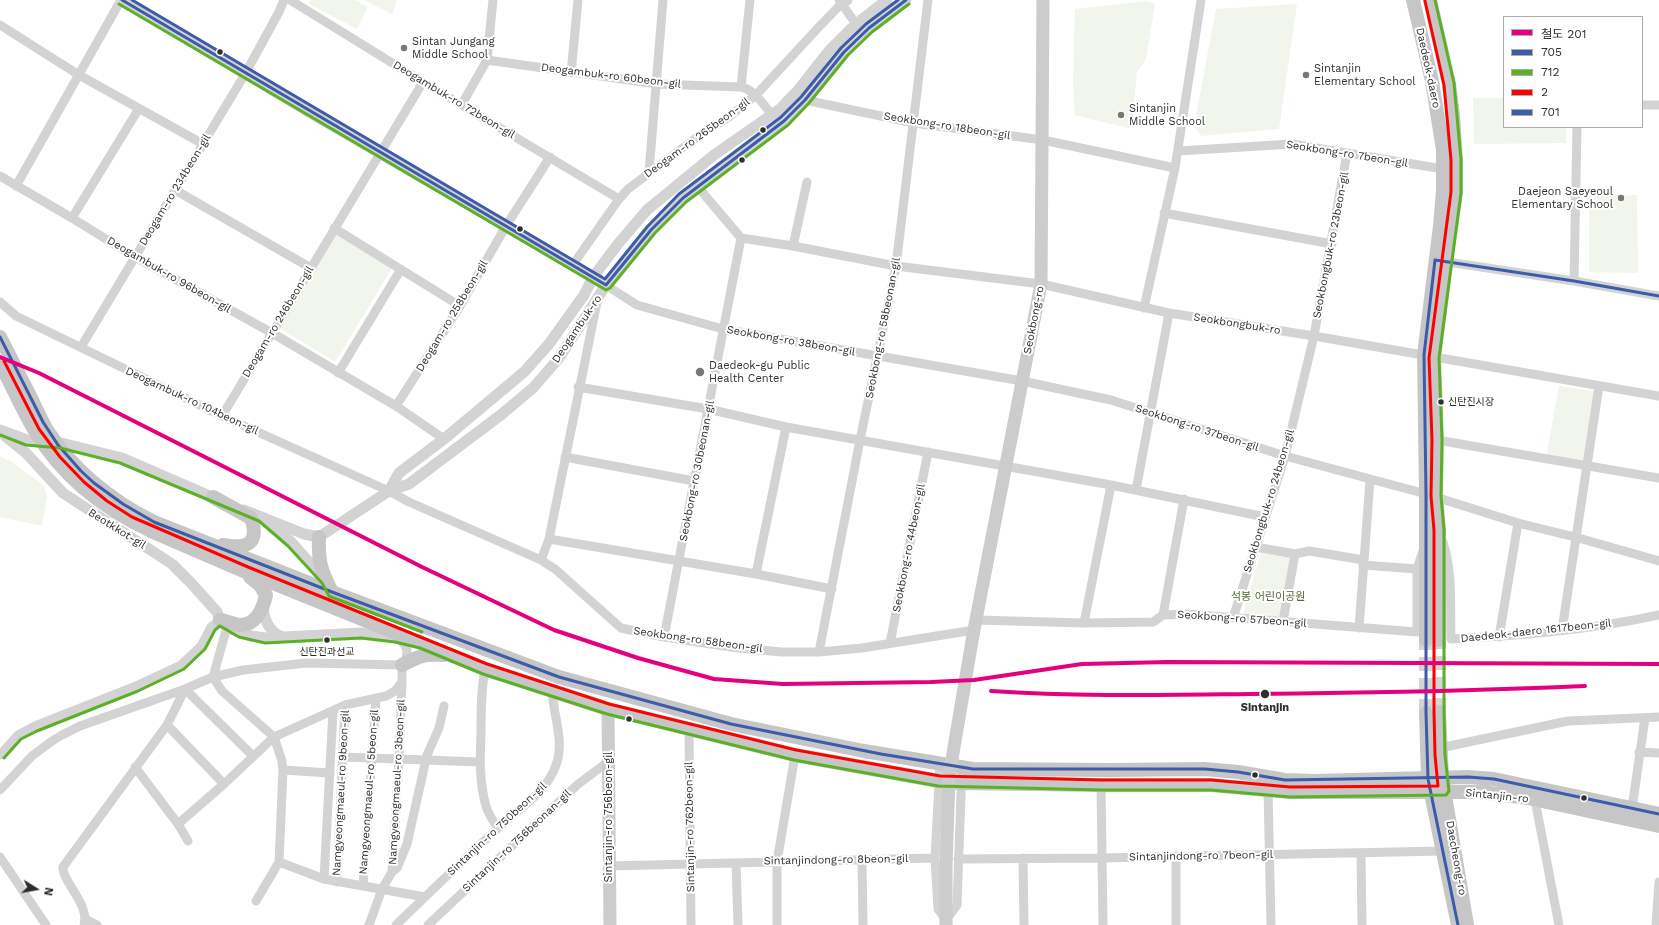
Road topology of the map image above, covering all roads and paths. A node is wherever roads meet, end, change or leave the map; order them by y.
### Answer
1 (122, 0) edge
2 (284, 0) edge
3 (290, 0) edge
4 (493, 0) edge
5 (578, 0) edge
6 (663, 0) edge
7 (750, 0) edge
8 (887, 0) edge
9 (906, 0) edge
10 (928, 0) edge
11 (1043, 0) edge
12 (1201, 0) edge
13 (1413, 0) edge
14 (1430, 0) edge
15 (843, 1) edge
16 (856, 24) junction
17 (0, 26) edge
18 (487, 60) junction
19 (571, 73) junction
20 (245, 74) junction
21 (79, 76) junction
22 (423, 82) junction
23 (657, 84) junction
24 (741, 87) junction
25 (756, 95) junction
26 (805, 100) junction
27 (462, 104) junction
28 (1643, 105) edge
29 (1659, 105) edge
30 (138, 110) junction
31 (772, 115) junction
32 (914, 123) junction
33 (1577, 128) edge
34 (1042, 140) junction
35 (203, 144) junction
36 (1178, 151) junction
37 (380, 153) junction
38 (1348, 153) junction
39 (550, 157) junction
40 (1175, 168) junction
41 (1443, 170) junction
42 (649, 172) junction
43 (0, 176) edge
44 (807, 182) dead end
45 (16, 186) junction
46 (697, 186) junction
47 (175, 190) junction
48 (619, 199) junction
49 (1164, 213) junction
50 (72, 218) junction
51 (506, 226) junction
52 (334, 228) junction
53 (741, 238) junction
54 (1332, 244) junction
55 (793, 246) junction
56 (135, 257) junction
57 (1440, 261) junction
58 (572, 266) junction
59 (896, 266) junction
60 (311, 268) junction
61 (401, 270) junction
62 (593, 278) junction
63 (1574, 281) junction
64 (1041, 284) junction
65 (606, 285) junction
66 (1659, 296) edge
67 (0, 302) edge
68 (597, 302) junction
69 (460, 306) junction
70 (1144, 308) junction
71 (0, 312) edge
72 (1168, 313) junction
73 (16, 316) junction
74 (723, 329) junction
75 (272, 333) junction
76 (1314, 336) junction
77 (0, 337) edge
78 (81, 348) junction
79 (878, 355) junction
80 (1429, 356) junction
81 (0, 363) edge
82 (338, 373) junction
83 (1022, 382) junction
84 (1599, 386) junction
85 (578, 387) junction
86 (1659, 396) edge
87 (396, 406) junction
88 (708, 409) junction
89 (1150, 413) junction
90 (222, 416) junction
91 (786, 427) junction
92 (0, 431) edge
93 (444, 438) junction
94 (860, 440) junction
95 (1436, 440) junction
96 (61, 443) junction
97 (88, 450) junction
98 (928, 452) junction
99 (1285, 456) junction
100 (565, 457) junction
101 (36, 462) junction
102 (1006, 465) junction
103 (1586, 467) junction
104 (1659, 478) edge
105 (1370, 480) junction
106 (694, 481) junction
107 (54, 485) junction
108 (1111, 485) junction
109 (1136, 490) junction
110 (389, 491) junction
111 (1431, 495) junction
112 (213, 497) junction
113 (1184, 499) junction
114 (1266, 516) junction
115 (262, 518) junction
116 (1518, 523) junction
117 (152, 526) junction
118 (1439, 530) junction
119 (319, 537) junction
120 (1575, 537) junction
121 (549, 540) junction
122 (1426, 541) junction
123 (209, 543) junction
124 (1256, 547) junction
125 (1296, 554) junction
126 (541, 560) junction
127 (1659, 561) edge
128 (679, 562) junction
129 (1364, 563) junction
130 (1418, 569) junction
131 (246, 572) junction
132 (756, 574) junction
133 (329, 586) junction
134 (832, 589) junction
135 (263, 609) junction
136 (1163, 615) junction
137 (1659, 615) edge
138 (1233, 618) junction
139 (1283, 622) junction
140 (1084, 623) junction
141 (226, 625) junction
142 (1359, 628) junction
143 (974, 629) junction
144 (1562, 630) junction
145 (396, 637) junction
146 (664, 637) junction
147 (1499, 637) junction
148 (287, 638) junction
149 (422, 643) junction
150 (890, 643) junction
151 (819, 652) junction
152 (452, 655) junction
153 (402, 665) junction
154 (485, 669) junction
155 (213, 677) junction
156 (402, 682) junction
157 (186, 689) junction
158 (552, 690) junction
159 (376, 698) junction
160 (345, 705) junction
161 (444, 706) dead end
162 (608, 709) junction
163 (333, 711) junction
164 (1659, 717) edge
165 (1645, 718) junction
166 (167, 725) junction
167 (689, 730) junction
168 (274, 737) junction
169 (1440, 748) junction
170 (869, 752) junction
171 (1639, 752) junction
172 (1659, 753) edge
173 (0, 755) edge
174 (795, 755) junction
175 (253, 756) junction
176 (343, 757) junction
177 (372, 758) junction
178 (399, 760) junction
179 (427, 761) junction
180 (609, 761) junction
181 (480, 762) junction
182 (840, 763) junction
183 (940, 764) junction
184 (135, 767) junction
185 (962, 767) junction
186 (283, 770) junction
187 (330, 773) junction
188 (939, 781) junction
189 (960, 783) junction
190 (224, 784) junction
191 (1100, 785) junction
192 (1436, 785) junction
193 (0, 790) edge
194 (1268, 790) junction
195 (1470, 792) junction
196 (1535, 800) junction
197 (1632, 808) junction
198 (1659, 814) edge
199 (1448, 817) junction
200 (178, 824) junction
201 (1659, 826) edge
202 (498, 828) junction
203 (188, 841) dead end
204 (1443, 851) junction
205 (1361, 853) junction
206 (1269, 854) junction
207 (1176, 856) junction
208 (0, 857) edge
209 (1023, 858) junction
210 (1102, 858) junction
211 (958, 859) junction
212 (862, 860) junction
213 (279, 862) junction
214 (777, 862) junction
215 (940, 862) junction
216 (736, 863) junction
217 (690, 864) junction
218 (610, 866) junction
219 (392, 872) junction
220 (324, 879) junction
221 (337, 882) junction
222 (1659, 882) edge
223 (363, 886) junction
224 (382, 889) junction
225 (425, 897) junction
226 (256, 901) dead end
227 (84, 922) edge
228 (946, 923) edge
229 (46, 925) edge
230 (97, 925) edge
231 (369, 925) edge
232 (396, 925) edge
233 (428, 925) edge
234 (610, 925) edge
235 (691, 925) edge
236 (738, 925) edge
237 (777, 925) edge
238 (863, 925) edge
239 (1024, 925) edge
240 (1103, 925) edge
241 (1176, 925) edge
242 (1271, 925) edge
243 (1362, 925) edge
244 (1458, 925) edge
245 (1467, 925) edge
246 (1559, 925) edge
247 (1656, 925) edge

1 - 20 street
1 - 21 street
2 - 20 street, Deogam-ro 234beon-gil
3 - 22 street, Deogambuk-ro 72beon-gil
4 - 18 street
5 - 19 street
6 - 23 street
7 - 24 street
8 - 16 street, Deogambuk-ro
9 - 26 street, Deogambuk-ro
10 - 32 street, Seokbong-ro 58beonan-gil
11 - 34 main road, Seokbong-ro
12 - 36 street
13 - 41 main road, Daedeok-daero
14 - 57 main road, Daedeok-daero
15 - 16 street
15 - 25 street, Deogam-ro 265beon-gil
16 - 31 street, Deogambuk-ro
17 - 21 street
18 - 19 street, Deogambuk-ro 60beon-gil
18 - 27 street
19 - 23 street, Deogambuk-ro 60beon-gil
20 - 35 street, Deogam-ro 234beon-gil
20 - 37 street
21 - 30 street
21 - 45 street
22 - 27 street, Deogambuk-ro 72beon-gil
22 - 37 street, Deogam-ro 246beon-gil
23 - 24 street, Deogambuk-ro 60beon-gil
23 - 42 street
24 - 25 street, Deogambuk-ro 60beon-gil
25 - 31 street, Deogambuk-ro 60beon-gil
25 - 42 street, Deogam-ro 265beon-gil
26 - 32 street, Seokbong-ro 18beon-gil
26 - 46 street, Deogambuk-ro
27 - 39 street, Deogambuk-ro 72beon-gil
28 - 29 street
30 - 35 street
30 - 50 street
31 - 62 street, Deogambuk-ro
32 - 34 street, Seokbong-ro 18beon-gil
32 - 59 street, Seokbong-ro 58beonan-gil
33 - 63 street
34 - 40 street
34 - 64 main road, Seokbong-ro
35 - 47 street, Deogam-ro 234beon-gil
36 - 38 street, Seokbong-ro 7beon-gil
36 - 40 street
37 - 51 street
37 - 52 street, Deogam-ro 246beon-gil
38 - 41 street, Seokbong-ro 7beon-gil
38 - 54 street, Seokbongbuk-ro 23beon-gil
39 - 48 street, Deogambuk-ro 72beon-gil
39 - 51 street, Deogam-ro 258beon-gil
40 - 49 street
41 - 57 main road, Daedeok-daero
42 - 48 street, Deogam-ro 265beon-gil
43 - 45 street, Deogambuk-ro 96beon-gil
44 - 55 street
45 - 50 street, Deogambuk-ro 96beon-gil
46 - 53 street
46 - 65 street, Deogambuk-ro
47 - 56 street, Deogam-ro 234beon-gil
47 - 60 street
48 - 58 street, Deogam-ro 265beon-gil
49 - 54 street
49 - 70 street
50 - 56 street, Deogambuk-ro 96beon-gil
51 - 58 street
51 - 69 street, Deogam-ro 258beon-gil
52 - 60 street, Deogam-ro 246beon-gil
52 - 61 street
53 - 55 street, Seokbongbuk-ro
53 - 74 street, Seokbong-ro 30beonan-gil
54 - 76 street, Seokbongbuk-ro 23beon-gil
55 - 59 street, Seokbongbuk-ro
56 - 75 street, Deogambuk-ro 96beon-gil
56 - 78 street, Deogam-ro 234beon-gil
57 - 63 street
57 - 80 main road, Daedeok-daero
58 - 62 street
59 - 64 street, Seokbongbuk-ro
59 - 79 street, Seokbong-ro 58beonan-gil
60 - 75 street, Deogam-ro 246beon-gil
61 - 69 street
61 - 82 street
62 - 65 street, Seokbong-ro 38beon-gil
62 - 93 street, Deogambuk-ro
63 - 66 street
64 - 70 street, Seokbongbuk-ro
64 - 83 main road, Seokbong-ro
65 - 68 street, Deogambuk-ro
65 - 74 street, Seokbong-ro 38beon-gil
67 - 73 street, Deogambuk-ro 104beon-gil
68 - 85 street
68 - 110 street, Deogambuk-ro
69 - 87 street, Deogam-ro 258beon-gil
70 - 72 street, Seokbongbuk-ro
71 - 73 street
72 - 76 street, Seokbongbuk-ro
72 - 89 street
73 - 78 street, Deogambuk-ro 104beon-gil
74 - 79 street, Seokbong-ro 38beon-gil
74 - 88 street, Seokbong-ro 30beonan-gil
75 - 82 street, Deogambuk-ro 96beon-gil
75 - 90 street, Deogam-ro 246beon-gil
76 - 80 street, Seokbongbuk-ro
76 - 99 street, Seokbongbuk-ro 24beon-gil
77 - 117 main road, bridge
78 - 90 street, Deogambuk-ro 104beon-gil
79 - 83 street, Seokbong-ro 38beon-gil
79 - 94 street, Seokbong-ro 58beonan-gil
80 - 84 street, Seokbongbuk-ro
80 - 95 main road, Daedeok-daero
80 - 111 main road, Daedeok-daero
81 - 117 main road, bridge
82 - 87 street, Deogambuk-ro 96beon-gil
83 - 89 street, Seokbong-ro 37beon-gil
83 - 102 main road, Seokbong-ro
84 - 86 street, Seokbongbuk-ro
84 - 103 street
85 - 88 street
85 - 100 street
87 - 93 street, Deogambuk-ro 96beon-gil
88 - 91 street
88 - 106 street, Seokbong-ro 30beonan-gil
89 - 99 street, Seokbong-ro 37beon-gil
89 - 109 street
90 - 110 street, Deogambuk-ro 104beon-gil
91 - 94 street
91 - 132 street
92 - 96 street
92 - 101 street, Beotkkot-gil
93 - 110 street, Deogambuk-ro
94 - 98 street
94 - 134 street, Seokbong-ro 58beonan-gil
95 - 103 street
95 - 111 main road, Daedeok-daero
96 - 97 street
96 - 101 street
97 - 107 street
97 - 112 street
98 - 102 street
98 - 150 street, Seokbong-ro 44beon-gil
99 - 105 street, Seokbong-ro 37beon-gil
99 - 114 street, Seokbongbuk-ro 24beon-gil
100 - 106 street
100 - 121 street
101 - 107 street, Beotkkot-gil
102 - 108 street
102 - 143 main road, Seokbong-ro
103 - 104 street
103 - 120 street
105 - 111 street, Seokbong-ro 37beon-gil
105 - 129 street
106 - 128 street, Seokbong-ro 30beonan-gil
107 - 141 street, Beotkkot-gil
108 - 109 street
108 - 140 street
109 - 113 street
110 - 119 street, Deogambuk-ro
110 - 126 street, Seokbong-ro 58beon-gil
111 - 116 street, Seokbong-ro 37beon-gil
111 - 118 main road, Daedeok-daero
111 - 122 main road, Daedeok-daero
112 - 115 street
112 - 123 main road
113 - 114 street
113 - 136 street
114 - 124 street, Seokbongbuk-ro 24beon-gil
115 - 119 street
115 - 133 street
116 - 120 street, Seokbong-ro 37beon-gil
116 - 147 street
117 - 123 main road, Sintanjin-ro
117 - 131 main road, Sintanjin-ro
118 - 122 main road, Daedeok-daero
118 - 147 street, Daedeok-daero 1617beon-gil
119 - 133 main road
120 - 127 street, Seokbong-ro 37beon-gil
120 - 144 street
121 - 126 street
121 - 128 street
122 - 130 street, Seokbong-ro 57beon-gil
123 - 133 main road, Sintanjin-ro
124 - 125 street
124 - 138 street, Seokbongbuk-ro 24beon-gil
125 - 129 street
125 - 139 street
126 - 146 street, Seokbong-ro 58beon-gil
128 - 132 street
128 - 146 street, Seokbong-ro 30beonan-gil
129 - 130 street
129 - 142 street
130 - 142 street, Seokbong-ro 57beon-gil
131 - 135 main road
131 - 149 main road, Sintanjin-ro
132 - 134 street
133 - 170 main road, Sintanjin-ro
134 - 151 street, Seokbong-ro 58beonan-gil
135 - 141 main road
135 - 148 street
136 - 138 street, Seokbong-ro 57beon-gil
136 - 140 street, Seokbong-ro 57beon-gil
137 - 144 street, Daedeok-daero 1617beon-gil
138 - 139 street, Seokbong-ro 57beon-gil
139 - 142 street, Seokbong-ro 57beon-gil
140 - 143 street, Seokbong-ro 57beon-gil
141 - 148 street
141 - 155 street
141 - 173 street
143 - 150 street, Seokbong-ro 58beon-gil
143 - 215 main road, Seokbong-ro, bridge
144 - 147 street, Daedeok-daero 1617beon-gil
145 - 148 street
145 - 149 street
145 - 153 street, Namgyeongmaeul-ro 3beon-gil
146 - 151 street, Seokbong-ro 58beon-gil
149 - 152 main road, Sintanjin-ro
150 - 151 street, Seokbong-ro 58beon-gil
152 - 153 main road
152 - 154 main road, Sintanjin-ro
153 - 155 street
153 - 156 street, Namgyeongmaeul-ro 3beon-gil
154 - 158 main road, Sintanjin-ro
154 - 181 street
155 - 157 street
155 - 168 street
156 - 159 street
156 - 178 street, Namgyeongmaeul-ro 3beon-gil
157 - 166 street
157 - 175 street
157 - 193 street
158 - 162 main road, Sintanjin-ro
158 - 202 street, Sintanjin-ro 750beon-gil
159 - 160 street
159 - 177 street, Namgyeongmaeul-ro 5beon-gil
160 - 163 street
160 - 176 street, Namgyeongmaeul-ro 9beon-gil
161 - 179 street
162 - 167 main road, Sintanjin-ro
162 - 180 main road, Sintanjin-ro 756beon-gil
163 - 168 street
163 - 187 street
164 - 165 street
165 - 169 street
165 - 171 street
166 - 184 street
166 - 190 street
167 - 174 main road, Sintanjin-ro
167 - 217 street, Sintanjin-ro 762beon-gil
168 - 175 street
168 - 186 street
169 - 192 main road
169 - 192 main road
170 - 182 main road
170 - 183 main road, Sintanjin-ro
171 - 172 street
171 - 197 street
174 - 182 main road, Sintanjin-ro
174 - 214 street
175 - 190 street
176 - 177 street
176 - 221 street, Namgyeongmaeul-ro 9beon-gil
177 - 178 street
177 - 223 street, Namgyeongmaeul-ro 5beon-gil
178 - 179 street
178 - 219 street, Namgyeongmaeul-ro 3beon-gil
179 - 181 street
179 - 219 street
180 - 218 main road, Sintanjin-ro 756beon-gil
180 - 233 street, Sintanjin-ro 756beonan-gil
181 - 202 street
182 - 188 main road, Sintanjin-ro
183 - 185 main road, Sintanjin-ro
183 - 188 street
184 - 200 street
184 - 227 street
185 - 189 street
185 - 192 main road, Sintanjin-ro
186 - 187 street
186 - 213 street
187 - 220 street
188 - 189 main road, Sintanjin-ro
188 - 215 street
189 - 191 main road, Sintanjin-ro
189 - 211 street
190 - 200 street
191 - 194 main road, Sintanjin-ro
191 - 210 street
192 - 194 main road, Sintanjin-ro
192 - 195 main road, Sintanjin-ro
192 - 197 main road, Sintanjin-ro
192 - 199 main road, Daecheong-ro
192 - 204 main road
194 - 206 street
195 - 196 main road, Sintanjin-ro
195 - 199 main road
196 - 201 main road, Sintanjin-ro
196 - 246 street
197 - 198 main road, Sintanjin-ro
199 - 245 main road, Daecheong-ro
200 - 203 street
202 - 225 street, Sintanjin-ro 750beon-gil
204 - 205 street, Sintanjindong-ro 7beon-gil
204 - 244 main road
205 - 206 street, Sintanjindong-ro 7beon-gil
205 - 243 street
206 - 207 street, Sintanjindong-ro 7beon-gil
206 - 242 street
207 - 210 street, Sintanjindong-ro 7beon-gil
207 - 241 street
208 - 229 street
209 - 210 street, Sintanjindong-ro 7beon-gil
209 - 211 street, Sintanjindong-ro 7beon-gil
209 - 239 street
210 - 240 street
211 - 228 street
212 - 214 street, Sintanjindong-ro 8beon-gil
212 - 215 street, Sintanjindong-ro 8beon-gil
212 - 238 street
213 - 220 street
213 - 226 street
214 - 216 street, Sintanjindong-ro 8beon-gil
214 - 237 street
215 - 228 main road, Seokbong-ro
216 - 217 street, Sintanjindong-ro 8beon-gil
216 - 236 street
217 - 218 street, Sintanjindong-ro 8beon-gil
217 - 235 street, Sintanjin-ro 762beon-gil
218 - 234 main road, Sintanjin-ro 756beon-gil
219 - 224 street, Namgyeongmaeul-ro 3beon-gil
220 - 221 street
221 - 223 street
222 - 247 street
223 - 224 street
224 - 225 street
224 - 231 street, Namgyeongmaeul-ro 3beon-gil
225 - 232 street, Sintanjin-ro 750beon-gil
227 - 230 street

